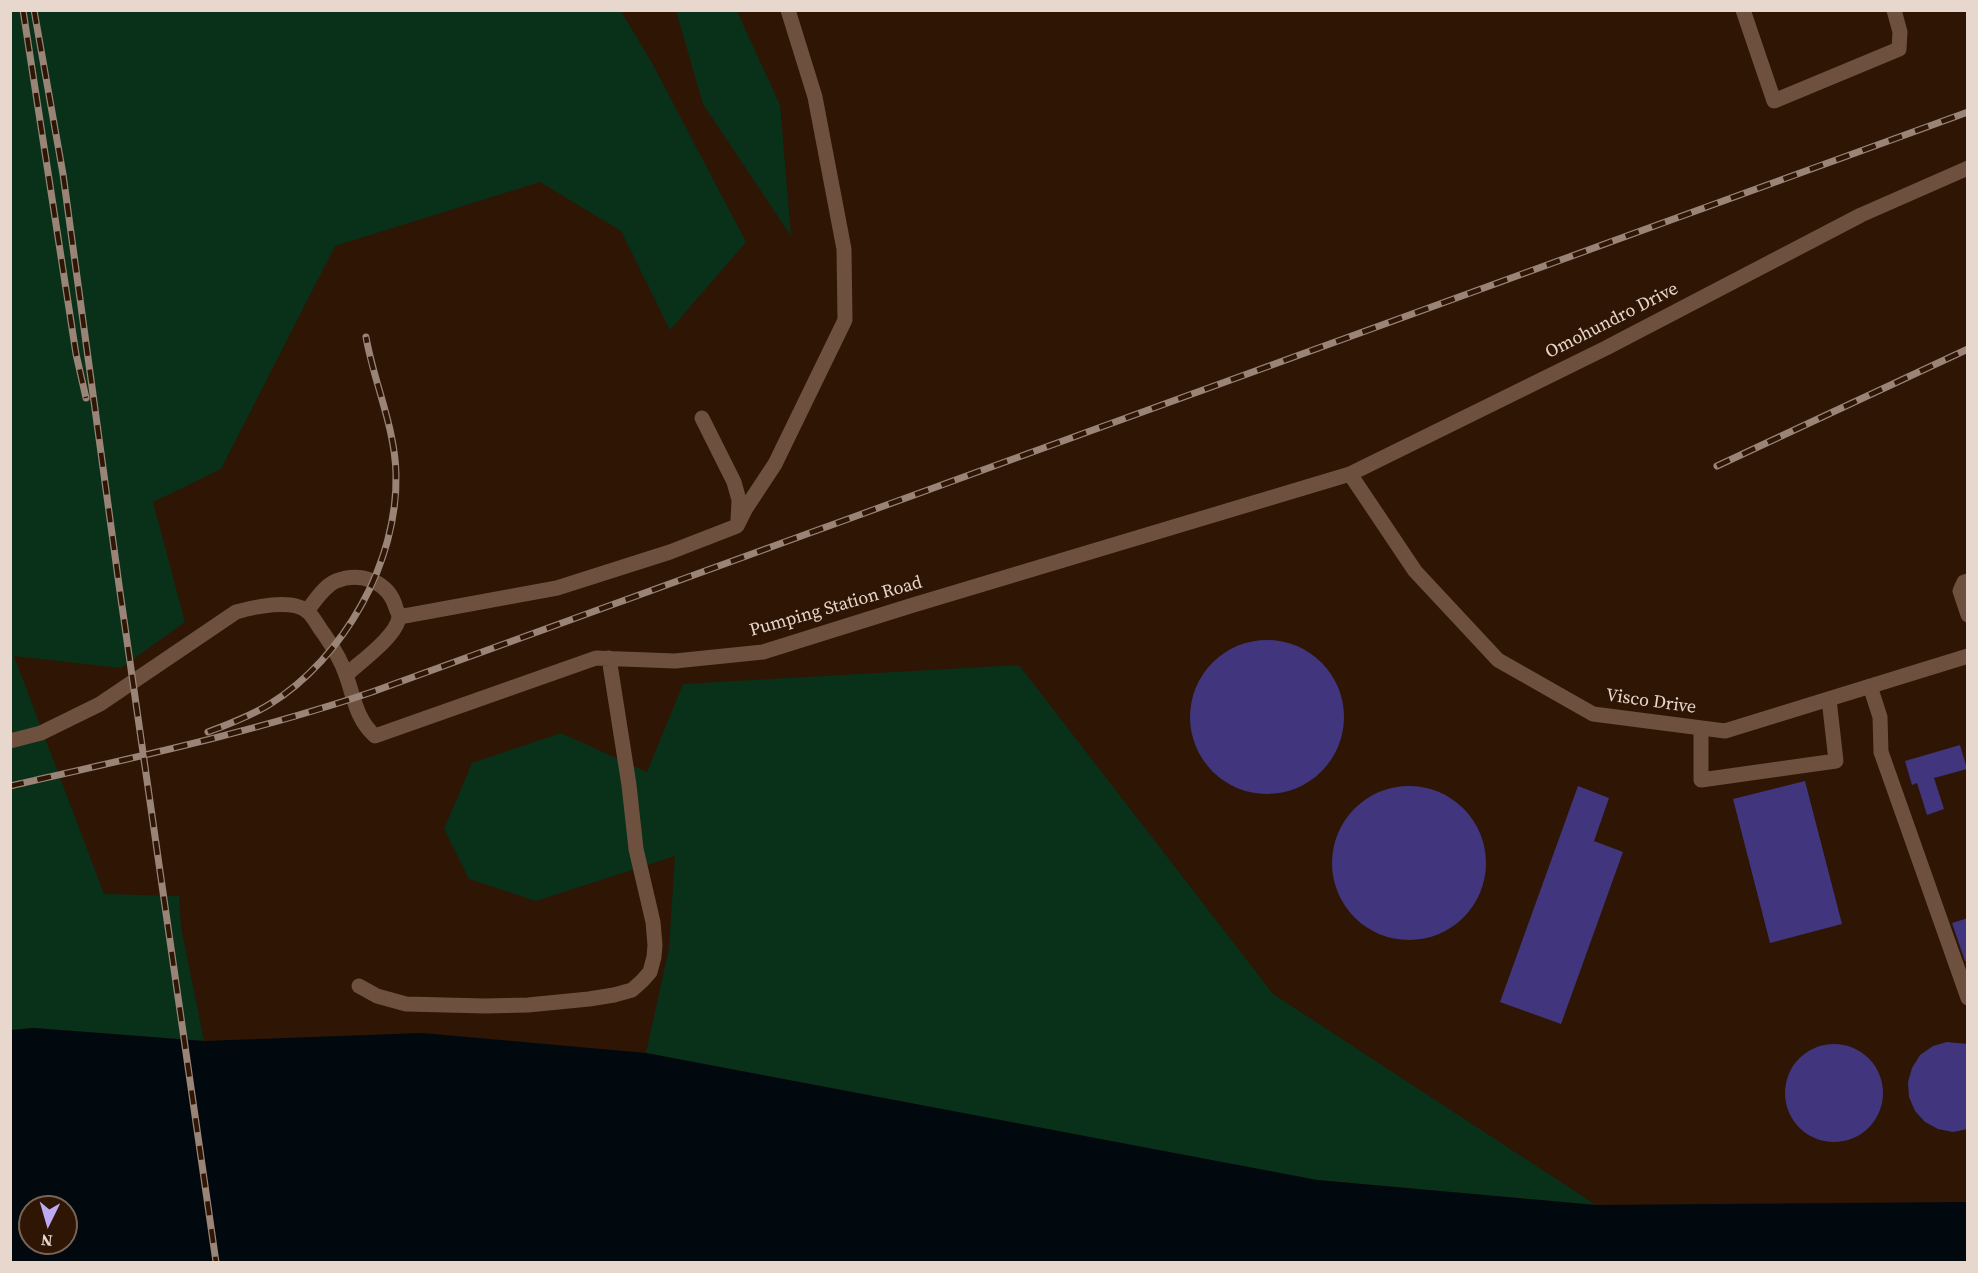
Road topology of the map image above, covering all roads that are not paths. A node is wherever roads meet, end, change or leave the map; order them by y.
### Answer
1 (788, 10) edge
2 (1743, 10) edge
3 (1894, 10) edge
4 (1968, 168) edge
5 (702, 418) dead end
6 (1350, 474) junction
7 (1270, 498) joint
8 (737, 526) junction
9 (1968, 581) edge
10 (307, 611) junction
11 (1968, 615) edge
12 (399, 617) junction
13 (1968, 656) edge
14 (609, 658) junction
15 (346, 675) junction
16 (1870, 686) junction
17 (1829, 699) junction
18 (1701, 728) junction
19 (10, 741) edge
20 (359, 986) dead end
21 (1968, 998) edge

1 - 8 street
2 - 3 street
4 - 6 street, Omohundro Drive
5 - 8 street
6 - 7 street, Omohundro Drive
6 - 18 street, Visco Drive
7 - 14 street, Pumping Station Road
8 - 12 street
9 - 11 street
10 - 12 street
10 - 15 street
10 - 19 street
12 - 15 street
13 - 16 street, Visco Drive
14 - 15 street, Pumping Station Road
14 - 20 street
16 - 17 street, Visco Drive
16 - 21 street
17 - 18 street, Visco Drive
17 - 18 street

